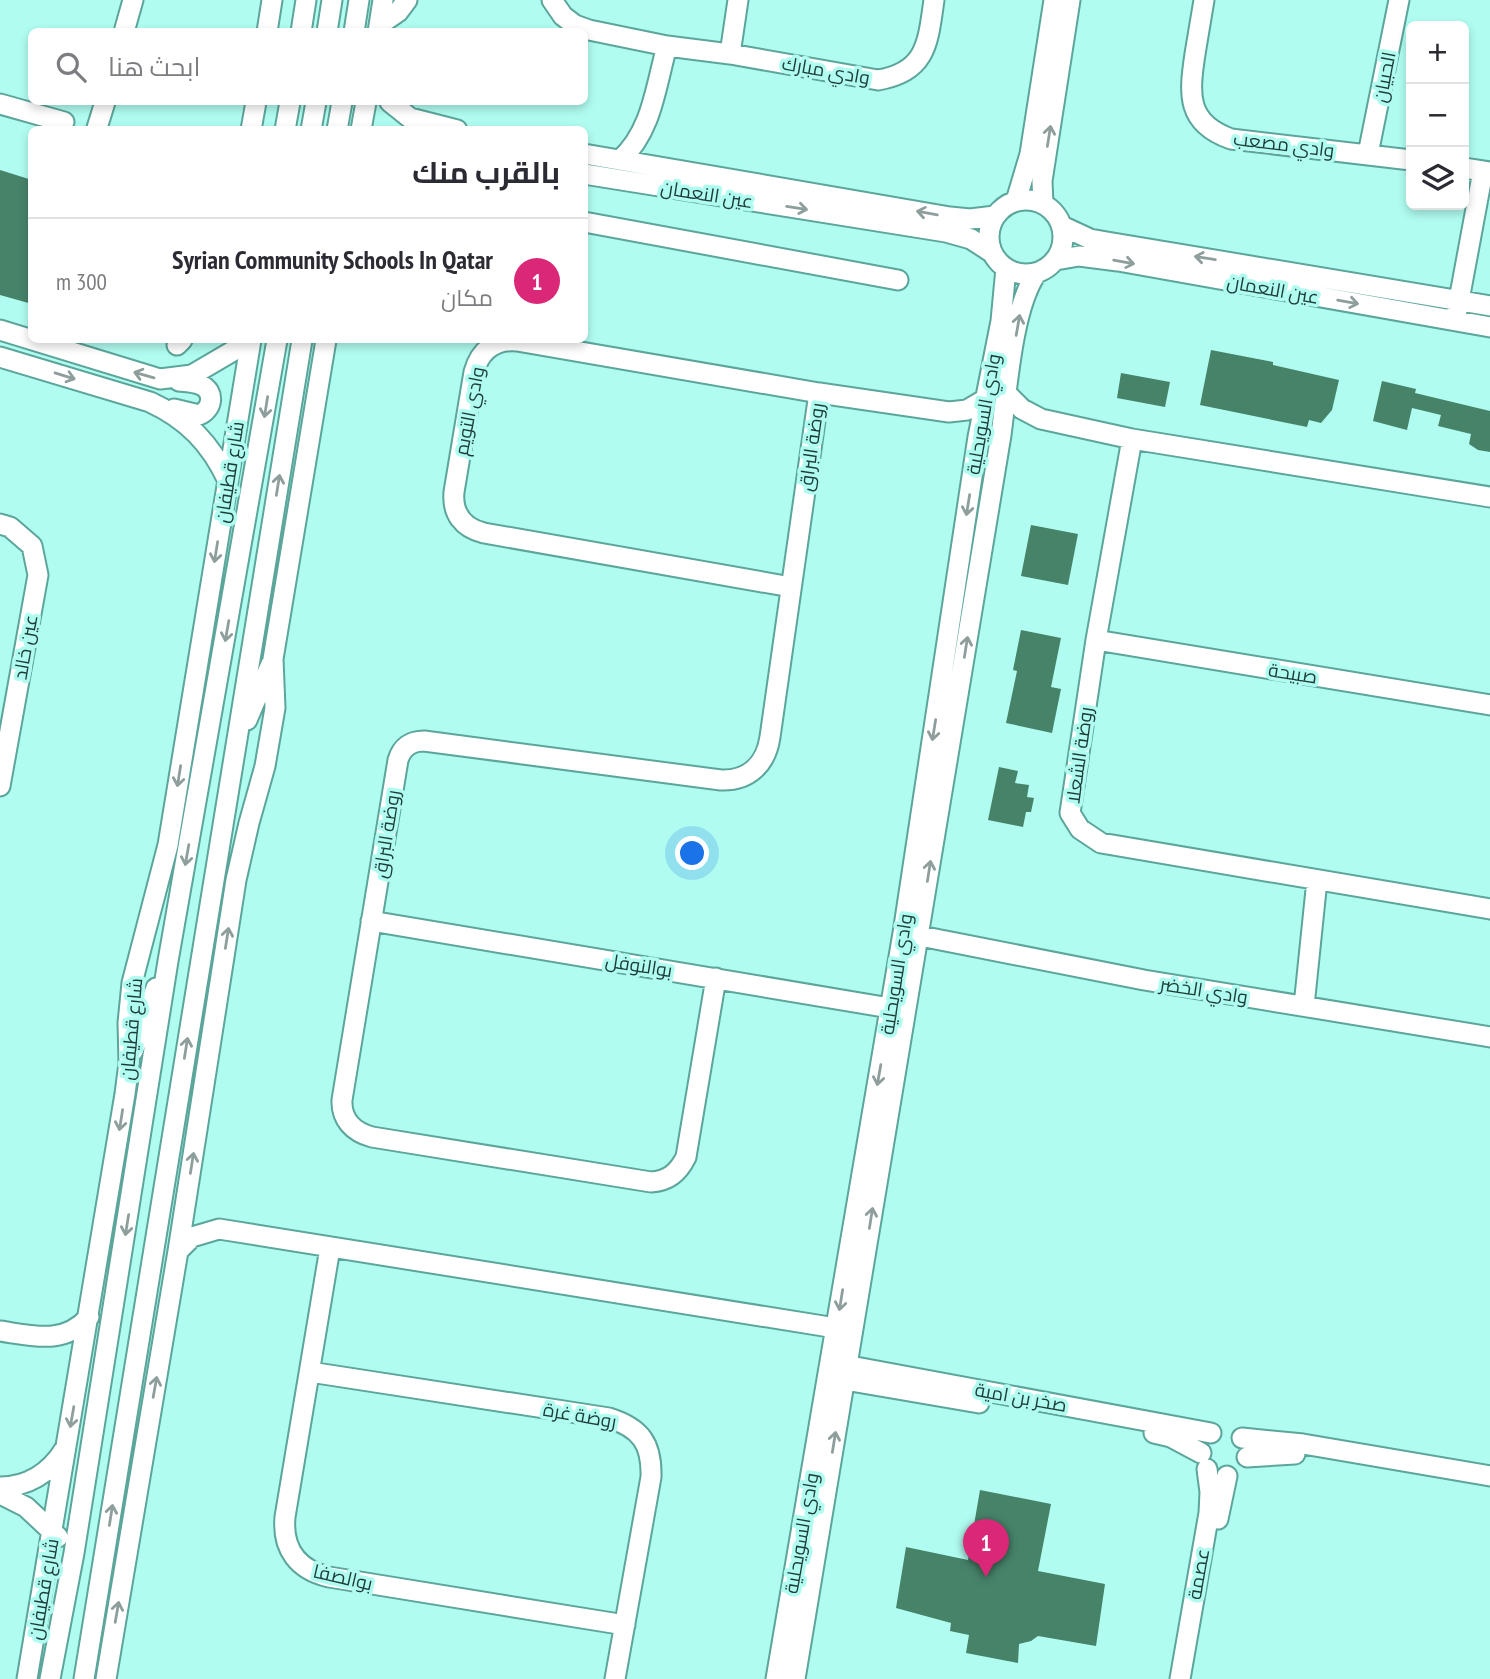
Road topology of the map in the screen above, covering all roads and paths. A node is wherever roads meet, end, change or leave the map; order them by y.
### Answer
1 (133, 0) edge
2 (272, 0) edge
3 (306, 0) edge
4 (332, 0) edge
5 (359, 0) edge
6 (383, 0) edge
7 (407, 0) edge
8 (552, 0) edge
9 (738, 0) edge
10 (934, 0) edge
11 (1054, 0) edge
12 (1070, 0) edge
13 (1204, 0) edge
14 (1399, 0) edge
15 (125, 28) edge
16 (268, 28) edge
17 (302, 28) edge
18 (328, 28) edge
19 (355, 28) edge
20 (379, 28) edge
21 (586, 28) edge
22 (588, 28) edge
23 (667, 46) junction
24 (730, 54) junction
25 (0, 104) edge
26 (104, 105) edge
27 (255, 105) edge
28 (289, 105) edge
29 (315, 105) edge
30 (341, 105) edge
31 (365, 105) edge
32 (393, 105) edge
33 (64, 122) dead end
34 (421, 122) junction
35 (645, 125) junction
36 (98, 126) edge
37 (252, 126) edge
38 (286, 126) edge
39 (312, 126) edge
40 (338, 126) edge
41 (362, 126) edge
42 (403, 126) edge
43 (439, 126) edge
44 (1368, 154) junction
45 (588, 155) edge
46 (1406, 159) edge
47 (620, 160) junction
48 (660, 167) junction
49 (1479, 170) edge
50 (588, 175) edge
51 (1016, 201) junction
52 (1043, 204) junction
53 (995, 216) junction
54 (588, 223) edge
55 (1062, 226) junction
56 (991, 252) junction
57 (1056, 260) junction
58 (1006, 268) junction
59 (1036, 274) junction
60 (898, 280) dead end
61 (1459, 300) junction
62 (1490, 306) edge
63 (1455, 321) junction
64 (1490, 327) edge
65 (0, 330) edge
66 (28, 339) edge
67 (41, 343) edge
68 (246, 343) edge
69 (251, 343) edge
70 (276, 343) edge
71 (302, 343) edge
72 (326, 343) edge
73 (498, 343) edge
74 (529, 343) edge
75 (0, 357) edge
76 (171, 379) junction
77 (819, 393) junction
78 (1007, 394) junction
79 (984, 400) junction
80 (150, 402) junction
81 (949, 412) junction
82 (1041, 419) junction
83 (1002, 435) junction
84 (978, 437) junction
85 (1132, 439) junction
86 (228, 481) junction
87 (1490, 497) edge
88 (0, 524) edge
89 (791, 587) junction
90 (1096, 640) junction
91 (273, 659) junction
92 (1490, 705) edge
93 (234, 750) junction
94 (0, 780) edge
95 (1317, 880) junction
96 (1490, 909) edge
97 (371, 921) junction
98 (911, 934) junction
99 (169, 961) junction
100 (716, 978) junction
101 (1304, 1006) junction
102 (898, 1010) junction
103 (1490, 1037) edge
104 (130, 1063) junction
105 (187, 1197) junction
106 (219, 1229) junction
107 (330, 1248) junction
108 (178, 1251) junction
109 (89, 1317) junction
110 (845, 1329) junction
111 (0, 1331) edge
112 (46, 1338) junction
113 (81, 1368) junction
114 (838, 1371) junction
115 (310, 1373) junction
116 (1211, 1433) junction
117 (1242, 1438) junction
118 (67, 1447) junction
119 (1247, 1457) junction
120 (1204, 1461) junction
121 (1227, 1476) junction
122 (1490, 1476) edge
123 (0, 1486) edge
124 (1490, 1487) edge
125 (0, 1494) edge
126 (52, 1532) junction
127 (74, 1553) junction
128 (625, 1625) junction
129 (27, 1679) edge
130 (50, 1679) edge
131 (85, 1679) edge
132 (106, 1679) edge
133 (615, 1679) edge
134 (776, 1679) edge
135 (795, 1679) edge
136 (1180, 1679) edge
137 (1192, 1679) edge

1 - 15 street
2 - 16 street
3 - 17 street
4 - 18 street
5 - 19 street
6 - 20 street
7 - 20 street
8 - 21 street, وادي مبارك
9 - 24 street
10 - 24 street, وادي مبارك
11 - 51 street
52 -> 12 street
13 - 44 street, وادي مصعب
14 - 44 street, الحبيان
22 - 23 street, وادي مبارك
23 - 24 street, وادي مبارك
23 - 35 street
25 - 33 street
26 - 36 street
27 - 37 street
28 - 38 street
29 - 39 street
30 - 40 street
31 - 41 street
32 - 34 street
34 - 42 street
34 - 43 street
35 - 47 street
35 - 48 street
44 - 46 street, وادي مصعب
45 - 47 street, عين النعمان
47 - 48 street, عين النعمان
53 -> 48 street, عين النعمان
49 - 61 street
50 -> 56 street, عين النعمان
51 - 52 street
51 - 53 street
52 - 55 street
53 - 56 street
54 - 60 street
55 - 57 street
61 -> 55 street, عين النعمان
56 - 58 street
57 - 59 street
57 -> 63 street, عين النعمان
58 - 59 street
58 - 79 street, وادي السويحلية
78 -> 59 street, وادي السويحلية
61 - 62 street, عين النعمان
61 - 63 street
63 - 64 street, عين النعمان
66 -> 65 street
76 -> 67 street
68 - 76 street
69 - 86 street, شارع قطيفان
70 -> 99 street, شارع قطيفان
93 -> 71 street
72 - 91 street
73 - 89 street, وادي التويم
74 - 77 street, وادي التويم
75 -> 80 street
76 - 80 street
77 - 81 street, وادي التويم
77 - 89 street, روضة البراق
78 - 82 street
78 - 83 street, وادي السويحلية
79 - 81 street, وادي التويم
79 - 84 street, وادي السويحلية
80 - 86 street
81 - 84 street
82 - 83 street
82 - 85 street
98 -> 83 street, وادي السويحلية
84 -> 98 street, وادي السويحلية
85 - 87 street
85 - 90 street, روضة الشعلا
86 -> 104 street, شارع قطيفان
88 - 94 street, عين خالد
89 - 97 street, روضة البراق
90 - 92 street, صبيحة
90 - 95 street, روضة الشعلا
91 - 93 street
105 -> 91 street
131 -> 93 street
95 - 96 street, روضة الشعلا
95 - 101 street
97 - 100 street, بوالنوفل
97 - 100 street, روضة البراق
98 - 101 street, وادي الخضر
98 - 102 street, وادي السويحلية
99 - 104 street
99 -> 127 street, شارع قطيفان
100 - 102 street, بوالنوفل
101 - 103 street, وادي الخضر
102 - 110 street, وادي السويحلية
104 -> 109 street, شارع قطيفان
105 - 106 street
105 - 108 street
106 - 107 street
106 - 108 street
107 - 110 street
107 - 115 street, بوالصفا
132 -> 108 street
109 - 112 street
109 - 113 street, شارع قطيفان
110 - 114 street, وادي السويحلية
111 - 112 street
112 - 113 street
113 -> 118 street, شارع قطيفان
114 - 116 street, صخر بن امية
114 - 120 street, صخر بن امية
114 - 134 street, وادي السويحلية
135 -> 114 street, وادي السويحلية
115 - 128 street, بوالصفا
115 - 128 street, روضة غرة
116 - 117 street
116 - 120 street
117 - 119 street
117 - 122 street
118 - 123 street
118 - 126 street, شارع قطيفان
119 - 121 street
119 - 124 street
120 - 121 street
120 - 136 street, عصمة
121 - 137 street, عصمة
125 - 126 street
126 - 127 street
126 - 129 street, شارع قطيفان
127 - 130 street, شارع قطيفان
128 - 133 street, روضة غرة

